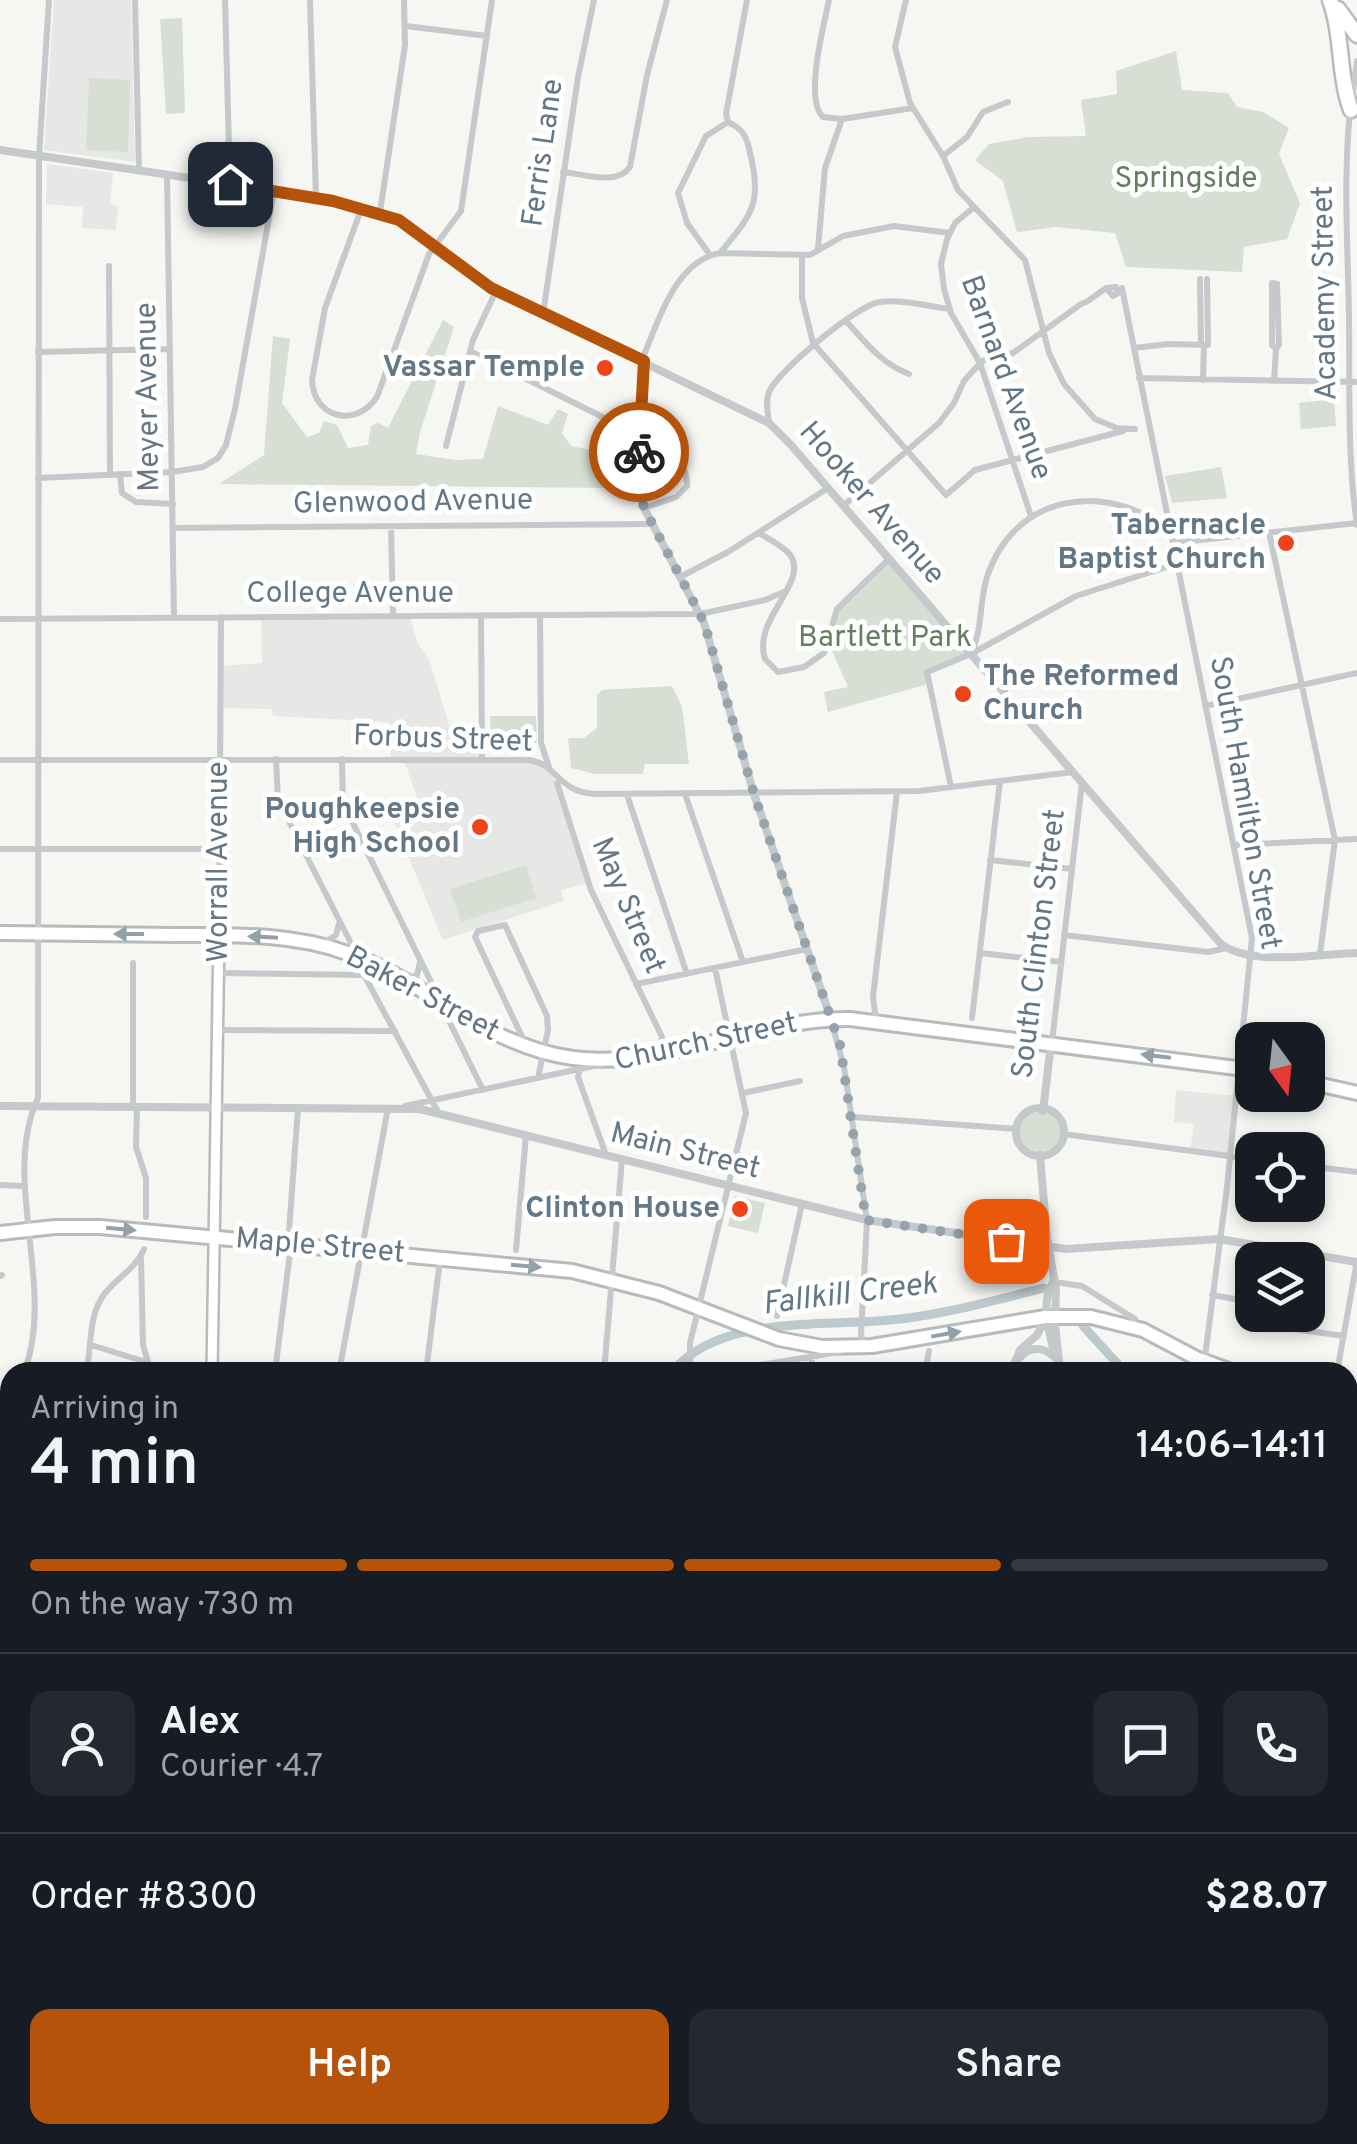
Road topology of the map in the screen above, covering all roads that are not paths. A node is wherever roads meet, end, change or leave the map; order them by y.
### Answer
1 (49, 0) edge
2 (135, 0) edge
3 (225, 0) edge
4 (310, 0) edge
5 (404, 0) edge
6 (492, 0) edge
7 (594, 0) edge
8 (666, 0) edge
9 (748, 0) edge
10 (829, 0) edge
11 (906, 0) edge
12 (1334, 0) edge
13 (1357, 10) edge
14 (406, 26) junction
15 (1357, 31) edge
16 (487, 36) junction
17 (1357, 61) edge
18 (1008, 102) dead end
19 (913, 108) junction
20 (1351, 110) junction
21 (842, 119) junction
22 (728, 122) junction
23 (0, 150) edge
24 (38, 156) junction
25 (943, 156) junction
26 (140, 170) junction
27 (563, 172) junction
28 (167, 175) junction
29 (230, 184) junction
30 (274, 190) junction
31 (316, 197) junction
32 (974, 207) junction
33 (362, 208) junction
34 (380, 212) junction
35 (950, 233) junction
36 (436, 246) junction
37 (818, 249) junction
38 (720, 253) junction
39 (710, 255) junction
40 (802, 255) junction
41 (109, 266) dead end
42 (1204, 279) dead end
43 (1106, 288) dead end
44 (1122, 288) dead end
45 (496, 291) junction
46 (950, 309) junction
47 (543, 314) junction
48 (846, 321) junction
49 (1044, 333) junction
50 (1204, 345) junction
51 (815, 346) junction
52 (108, 348) junction
53 (1134, 348) junction
54 (170, 349) junction
55 (1276, 349) junction
56 (38, 352) junction
57 (470, 352) junction
58 (644, 361) junction
59 (980, 363) junction
60 (910, 374) dead end
61 (1139, 378) junction
62 (1204, 380) junction
63 (1274, 381) junction
64 (1353, 382) edge
65 (769, 424) junction
66 (1148, 425) junction
67 (1135, 429) junction
68 (639, 435) junction
69 (446, 446) dead end
70 (905, 452) junction
71 (1012, 459) junction
72 (172, 472) junction
73 (110, 475) junction
74 (120, 475) junction
75 (38, 478) junction
76 (828, 488) junction
77 (173, 504) junction
78 (843, 506) junction
79 (644, 508) junction
80 (1031, 516) junction
81 (652, 524) junction
82 (1357, 524) edge
83 (391, 526) junction
84 (174, 528) junction
85 (1170, 531) junction
86 (1270, 532) junction
87 (759, 533) junction
88 (1173, 544) junction
89 (889, 559) junction
90 (1176, 564) junction
91 (680, 577) junction
92 (786, 590) junction
93 (700, 614) junction
94 (481, 615) junction
95 (540, 615) junction
96 (393, 616) junction
97 (220, 617) junction
98 (174, 618) junction
99 (0, 619) edge
100 (38, 619) junction
101 (971, 654) junction
102 (1357, 673) edge
103 (1302, 685) junction
104 (1205, 706) junction
105 (220, 758) junction
106 (276, 758) junction
107 (342, 759) junction
108 (0, 760) edge
109 (38, 760) junction
110 (482, 760) junction
111 (551, 771) junction
112 (1073, 772) junction
113 (1000, 782) junction
114 (1082, 783) junction
115 (951, 786) junction
116 (897, 792) junction
117 (627, 794) junction
118 (685, 794) junction
119 (754, 794) junction
120 (1335, 840) junction
121 (1357, 840) edge
122 (1234, 845) junction
123 (219, 849) junction
124 (0, 850) edge
125 (38, 850) junction
126 (990, 860) junction
127 (1072, 869) junction
128 (339, 922) junction
129 (0, 933) edge
130 (38, 934) junction
131 (219, 935) junction
132 (1064, 935) junction
133 (315, 943) junction
134 (1226, 948) junction
135 (806, 949) junction
136 (1357, 952) edge
137 (980, 953) junction
138 (1320, 954) junction
139 (1253, 956) junction
140 (358, 957) junction
141 (420, 960) junction
142 (743, 962) junction
143 (1060, 962) junction
144 (134, 963) dead end
145 (716, 968) junction
146 (218, 973) junction
147 (687, 974) junction
148 (398, 977) junction
149 (636, 984) junction
150 (442, 1003) junction
151 (509, 1011) junction
152 (972, 1018) dead end
153 (831, 1019) junction
154 (449, 1021) dead end
155 (876, 1021) junction
156 (1249, 1022) edge
157 (218, 1030) junction
158 (394, 1031) junction
159 (492, 1033) junction
160 (731, 1038) junction
161 (1052, 1044) junction
162 (528, 1048) junction
163 (544, 1053) junction
164 (655, 1054) junction
165 (624, 1059) junction
166 (580, 1068) junction
167 (1235, 1068) edge
168 (563, 1073) junction
169 (538, 1078) junction
170 (578, 1078) junction
171 (800, 1081) dead end
172 (1325, 1086) edge
173 (483, 1090) junction
174 (743, 1092) junction
175 (1357, 1093) edge
176 (430, 1101) junction
177 (0, 1106) edge
178 (33, 1106) junction
179 (135, 1106) junction
180 (298, 1106) junction
181 (388, 1106) junction
182 (217, 1107) junction
183 (400, 1107) junction
184 (1043, 1110) junction
185 (438, 1112) junction
186 (1238, 1112) edge
187 (853, 1117) junction
188 (1017, 1129) junction
189 (1062, 1134) junction
190 (526, 1135) junction
191 (606, 1155) junction
192 (1040, 1155) junction
193 (1229, 1156) junction
194 (1235, 1157) edge
195 (622, 1159) junction
196 (1325, 1168) edge
197 (1357, 1172) edge
198 (0, 1185) edge
199 (22, 1186) junction
200 (729, 1186) junction
201 (802, 1204) junction
202 (146, 1217) dead end
203 (866, 1220) junction
204 (27, 1230) junction
205 (0, 1232) edge
206 (214, 1237) junction
207 (290, 1238) junction
208 (1219, 1239) junction
209 (1235, 1243) edge
210 (1050, 1247) junction
211 (362, 1250) junction
212 (516, 1250) dead end
213 (440, 1258) junction
214 (1325, 1258) edge
215 (1357, 1261) edge
216 (612, 1279) junction
217 (1052, 1282) junction
218 (1212, 1296) junction
219 (1235, 1299) edge
220 (1110, 1303) junction
221 (699, 1308) junction
222 (777, 1316) dead end
223 (1051, 1317) junction
224 (1090, 1317) junction
225 (1023, 1320) junction
226 (1129, 1321) junction
227 (1321, 1332) edge
228 (1344, 1336) junction
229 (1057, 1340) junction
230 (1030, 1342) junction
231 (91, 1346) junction
232 (864, 1347) junction
233 (929, 1351) dead end
234 (812, 1358) junction
235 (27, 1362) edge
236 (88, 1362) edge
237 (146, 1362) joint
238 (212, 1362) edge
239 (275, 1362) edge
240 (341, 1362) edge
241 (427, 1362) edge
242 (605, 1362) edge
243 (690, 1362) edge
244 (772, 1362) edge
245 (812, 1362) edge
246 (926, 1362) edge
247 (1016, 1362) joint
248 (1059, 1362) junction
249 (1196, 1362) edge
250 (1205, 1362) edge
251 (1339, 1362) edge

1 - 24 street
2 - 26 street
3 - 29 street
4 - 31 street
5 - 14 street
6 - 16 street
7 - 27 street, Ferris Lane
8 - 27 street
9 - 22 street
10 - 21 street
11 - 19 street
12 - 13 highway
12 - 15 highway
12 - 20 highway
14 - 16 street
14 - 34 street
16 - 36 street
17 - 20 street, Academy Street
18 - 25 street
19 - 21 street
19 - 25 street
20 - 64 street, Academy Street
21 - 37 street
22 - 38 street
22 - 39 street
23 - 24 street, Hooker Avenue
24 - 26 street, Hooker Avenue
24 - 56 street
25 - 32 street
26 - 28 street, Hooker Avenue
27 - 47 street, Ferris Lane
28 - 29 street, Hooker Avenue
28 - 54 street, Meyer Avenue
29 - 30 street, Hooker Avenue
30 - 31 street, Hooker Avenue
30 - 72 street
31 - 33 street, Hooker Avenue
32 - 35 street
32 - 49 street
33 - 34 street, Hooker Avenue
33 - 36 street
34 - 36 street, Hooker Avenue
35 - 37 street
35 - 46 street, Barnard Avenue
36 - 45 street, Hooker Avenue
37 - 40 street
38 - 39 street
38 - 40 street
39 - 58 street
40 - 51 street
41 - 52 street
42 - 50 street
43 - 49 street
44 - 53 street, South Hamilton Street
45 - 47 street, Hooker Avenue
45 - 57 street
46 - 48 street
46 - 59 street, Barnard Avenue
47 - 58 street, Hooker Avenue
48 - 51 street
48 - 60 street
49 - 59 street
49 - 67 street
50 - 53 street
50 - 62 street
51 - 65 street
51 - 70 street
52 - 54 street
52 - 56 street
52 - 73 street
53 - 61 street, South Hamilton Street
54 - 72 street, Meyer Avenue
55 - 55 street
55 - 63 street
56 - 75 street
57 - 68 street
57 - 69 street
58 - 65 street, Hooker Avenue
58 - 68 street
59 - 70 street
59 - 71 street, Barnard Avenue
61 - 62 street
61 - 66 street, South Hamilton Street
62 - 63 street
63 - 64 street
64 - 82 street, Academy Street
65 - 76 street, Hooker Avenue
66 - 67 street
66 - 85 street, South Hamilton Street
67 - 71 street
68 - 79 street
68 - 79 street
70 - 71 street
70 - 78 street
71 - 80 street, Barnard Avenue
72 - 74 street
72 - 77 street, Meyer Avenue
73 - 74 street
73 - 75 street
74 - 77 street
75 - 100 street
76 - 78 street, Hooker Avenue
76 - 87 street
77 - 84 street, Meyer Avenue
78 - 89 street, Hooker Avenue
79 - 81 street
80 - 85 street
80 - 101 street
81 - 83 street, Glenwood Avenue
81 - 91 street
82 - 86 street
83 - 84 street, Glenwood Avenue
83 - 96 street
84 - 98 street, Meyer Avenue
85 - 88 street, South Hamilton Street
86 - 88 street
86 - 103 street
87 - 91 street
87 - 92 street
88 - 90 street, South Hamilton Street
89 - 92 street
89 - 101 street, Hooker Avenue
90 - 101 street
90 - 104 street, South Hamilton Street
91 - 93 street
92 - 93 street, College Avenue
93 - 95 street, College Avenue
93 - 119 street
94 - 95 street, College Avenue
94 - 96 street, College Avenue
94 - 110 street
95 - 111 street, May Street
96 - 97 street, College Avenue
97 - 98 street, College Avenue
97 - 105 street, Worrall Avenue
98 - 100 street, College Avenue
99 - 100 street, College Avenue
100 - 109 street
101 - 112 street, Hooker Avenue
101 - 115 street
102 - 103 street
103 - 104 street
103 - 120 street
104 - 122 street, South Hamilton Street
105 - 106 street, Forbus Street
105 - 109 street, Forbus Street
105 - 123 street, Worrall Avenue
106 - 107 street, Forbus Street
106 - 128 street
107 - 110 street, Forbus Street
107 - 141 street
108 - 109 street, Forbus Street
109 - 125 street
110 - 111 street, Forbus Street
111 - 117 street, Forbus Street
111 - 149 street, May Street
112 - 113 street, Forbus Street
112 - 114 street, Hooker Avenue
113 - 115 street, Forbus Street
113 - 126 street
114 - 127 street, South Clinton Street
114 - 134 street, Hooker Avenue
115 - 116 street, Forbus Street
116 - 119 street, Forbus Street
116 - 155 street
117 - 118 street, Forbus Street
117 - 147 street
118 - 119 street, Forbus Street
118 - 142 street
119 - 135 street
120 - 121 street
120 - 122 street
120 - 138 street
122 - 139 street, South Hamilton Street
123 - 125 street
123 - 131 street, Worrall Avenue
124 - 125 street
125 - 130 street
126 - 127 street
126 - 137 street
127 - 132 street, South Clinton Street
128 - 133 street
128 - 140 street
129 - 130 highway, Baker Street
131 -> 130 highway, Baker Street
130 - 178 street
133 -> 131 highway, Baker Street
131 - 146 main road, Worrall Avenue
132 - 134 street
132 - 143 street, South Clinton Street
133 - 140 highway, Baker Street
134 - 139 street
135 - 142 street
135 - 153 street
136 - 138 street
137 - 143 street
137 - 152 street
138 - 139 street
139 - 156 street, South Hamilton Street
140 - 148 highway, Baker Street
141 - 148 street
141 - 150 street
142 - 145 street
143 - 161 street, South Clinton Street
144 - 179 street
145 - 147 street
145 - 160 street
146 - 157 main road, Worrall Avenue
146 - 158 street
147 - 149 street
148 - 150 highway, Baker Street
149 - 164 street, May Street
150 - 159 highway, Baker Street
151 - 159 street
151 - 162 street
151 - 163 street
153 - 155 highway, Church Street
153 - 160 highway, Church Street
153 - 187 street
154 - 173 street
155 - 161 highway, Church Street
157 - 158 street
157 - 182 main road, Worrall Avenue
158 - 176 street
159 - 162 highway, Baker Street
160 - 164 highway, Church Street
160 - 174 street
167 -> 161 highway, Church Street
161 - 184 street, South Clinton Street
162 - 163 highway, Baker Street
163 - 165 highway, Baker Street
163 - 169 street
164 - 165 highway, Church Street
165 - 166 street, Church Street
166 - 168 street, Church Street
166 - 170 street
168 - 169 street, Church Street
168 - 170 street
169 - 173 street, Church Street
170 - 191 street
171 - 174 street
172 - 175 highway
173 - 176 street, Church Street
174 - 200 street
176 - 183 street, Church Street
176 - 185 street
177 - 178 street, Main Street
178 - 179 street, Main Street
178 - 199 street
179 - 182 street, Main Street
179 - 202 street
180 - 181 street, Main Street
180 - 182 street, Main Street
180 - 207 street
181 - 183 street, Main Street
181 - 211 street
182 - 206 main road, Worrall Avenue
183 - 185 street, Main Street
184 - 188 street
184 - 189 street
185 - 190 street, Main Street
186 - 193 street, South Hamilton Street
187 - 188 street
187 - 203 street
188 - 192 street
189 - 192 street
189 - 193 street
190 - 191 street, Main Street
190 - 212 street
191 - 195 street, Main Street
192 - 210 street
193 - 194 street
193 - 208 street, South Hamilton Street
195 - 200 street, Main Street
195 - 216 street
196 - 197 street
198 - 199 street
199 - 204 street
200 - 201 street, Main Street
200 - 221 street
201 - 203 street, Main Street
201 - 222 street
203 - 210 street, Main Street
203 - 232 street
204 - 205 highway, Maple Street
204 -> 206 highway, Maple Street
204 - 235 street
206 - 207 highway, Maple Street
206 - 238 main road, Worrall Avenue
207 - 211 highway, Maple Street
207 - 239 street
208 - 209 street, Main Street
208 - 210 street, Main Street
208 - 218 street, South Hamilton Street
210 - 217 street
211 - 213 highway, Maple Street
211 - 240 street
213 -> 216 highway, Maple Street
213 - 241 street
214 - 215 street, Main Street
215 - 228 street
216 - 221 highway, Maple Street
216 - 242 street
217 - 220 street
217 - 223 street
218 - 219 street
218 - 250 street, South Hamilton Street
220 - 226 street
220 - 226 street
221 - 232 highway, Maple Street
221 - 243 street
223 - 224 highway, Maple Street
223 - 225 highway, Maple Street
223 - 229 street
223 - 230 street
223 - 248 street
224 - 226 highway, Maple Street
224 - 229 street
225 - 230 street
232 -> 225 highway, Maple Street
226 - 249 highway, Maple Street
227 - 228 street
228 - 251 street
229 - 248 street
230 - 247 street
231 - 236 street
231 - 237 street
231 - 237 street
232 - 234 street
233 - 246 street
234 - 244 street
234 - 245 street
247 - 248 street

